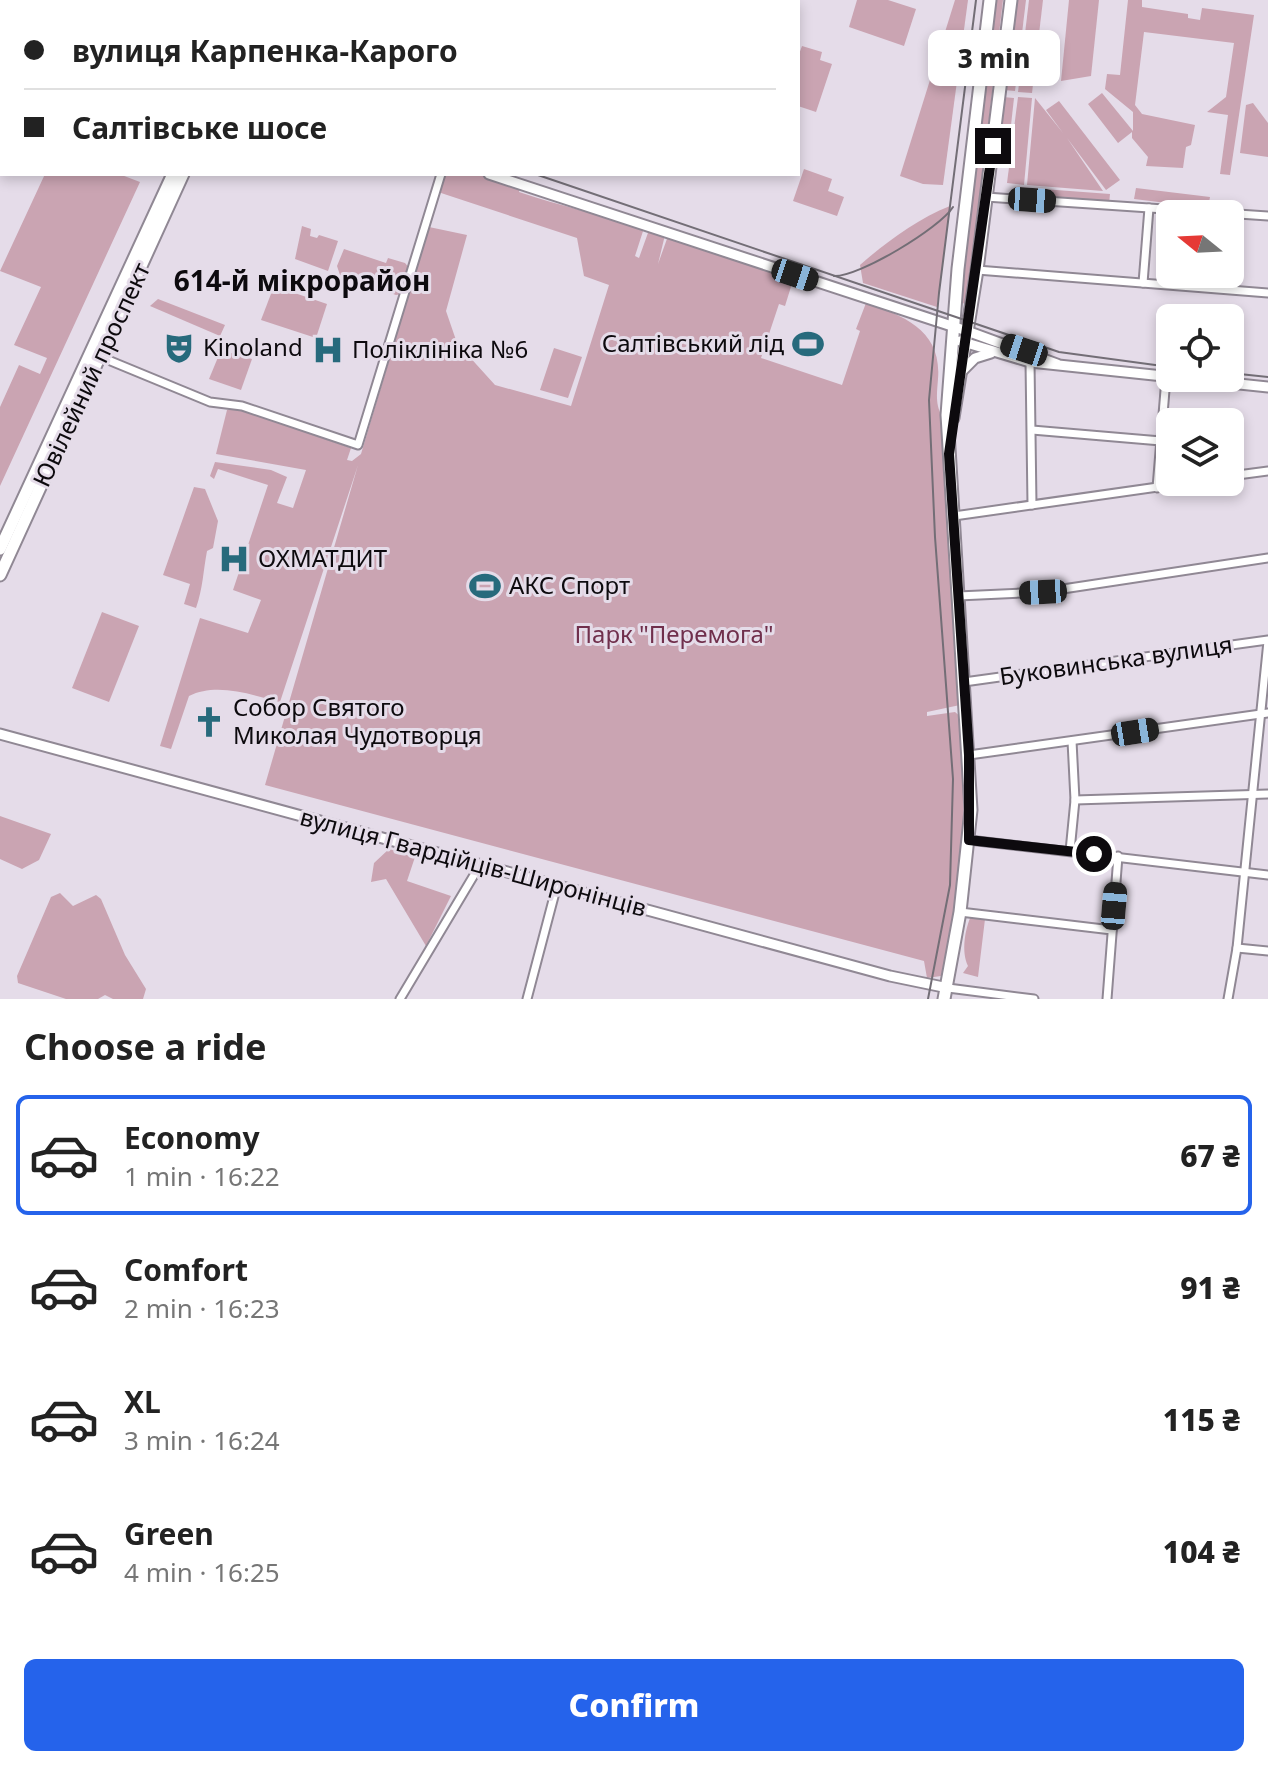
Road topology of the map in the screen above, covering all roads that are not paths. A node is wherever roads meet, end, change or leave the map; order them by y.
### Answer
1 (990, 0) edge
2 (1011, 0) edge
3 (172, 176) edge
4 (182, 176) edge
5 (440, 176) edge
6 (495, 176) edge
7 (986, 197) junction
8 (1149, 208) junction
9 (1268, 216) edge
10 (977, 270) junction
11 (1143, 283) junction
12 (1268, 293) edge
13 (121, 301) junction
14 (949, 329) junction
15 (967, 331) junction
16 (965, 344) junction
17 (994, 353) junction
18 (96, 355) junction
19 (1030, 362) junction
20 (1057, 364) junction
21 (961, 372) junction
22 (1156, 377) edge
23 (1244, 385) edge
24 (1268, 387) edge
25 (1032, 430) junction
26 (1156, 441) edge
27 (949, 454) junction
28 (1268, 471) edge
29 (1244, 474) edge
30 (1156, 488) edge
31 (1032, 505) junction
32 (954, 516) junction
33 (0, 549) edge
34 (1268, 558) edge
35 (0, 575) edge
36 (958, 596) junction
37 (1268, 640) edge
38 (964, 682) junction
39 (1264, 713) edge
40 (0, 734) edge
41 (1072, 741) junction
42 (969, 755) junction
43 (1253, 793) junction
44 (1268, 794) edge
45 (1075, 800) junction
46 (969, 840) junction
47 (1070, 851) junction
48 (1118, 856) junction
49 (480, 865) junction
50 (1245, 873) junction
51 (1268, 875) edge
52 (557, 885) junction
53 (960, 912) junction
54 (1112, 930) junction
55 (1237, 948) junction
56 (1268, 951) edge
57 (946, 993) edge
58 (400, 999) edge
59 (527, 999) edge
60 (1034, 999) edge
61 (1107, 999) edge
62 (1228, 999) edge

1 - 14 main road
2 - 7 main road
3 - 13 main road, Ювілейний проспект
4 - 13 main road, Ювілейний проспект
5 - 18 street
6 - 14 main road
7 - 8 street
7 - 10 main road
8 - 9 street
8 - 11 street
10 - 11 street
10 - 15 main road
11 - 12 street
13 - 18 main road, Ювілейний проспект
14 - 15 main road
14 - 16 main road
14 - 27 main road
15 - 16 main road
15 - 20 main road
16 - 17 main road
16 - 21 main road
17 - 19 main road
17 - 21 main road
18 - 33 main road, Ювілейний проспект
18 - 35 main road, Ювілейний проспект
19 - 20 main road
19 - 25 street
20 - 22 main road
21 - 27 main road
23 - 24 main road
25 - 26 street
25 - 31 street
27 - 32 main road
28 - 29 street
30 - 31 street
31 - 32 street
32 - 36 main road
34 - 36 street
36 - 38 main road
37 - 38 street, Буковинська вулиця
37 - 39 street
38 - 42 main road
39 - 41 street
39 - 43 street
40 - 49 main road, вулиця Гвардійців-Широнінців
41 - 42 street
41 - 45 street
42 - 46 main road
43 - 44 street
43 - 45 street
43 - 50 street
45 - 47 street
46 - 47 street
46 - 53 main road
47 - 48 street
48 - 50 street
48 - 54 street
49 - 52 main road, вулиця Гвардійців-Широнінців
49 - 58 street
50 - 51 street
50 - 55 street
52 - 57 main road, вулиця Гвардійців-Широнінців
52 - 59 street
53 - 54 street
53 - 57 main road
54 - 61 street
55 - 56 street
55 - 62 street
57 - 60 street

